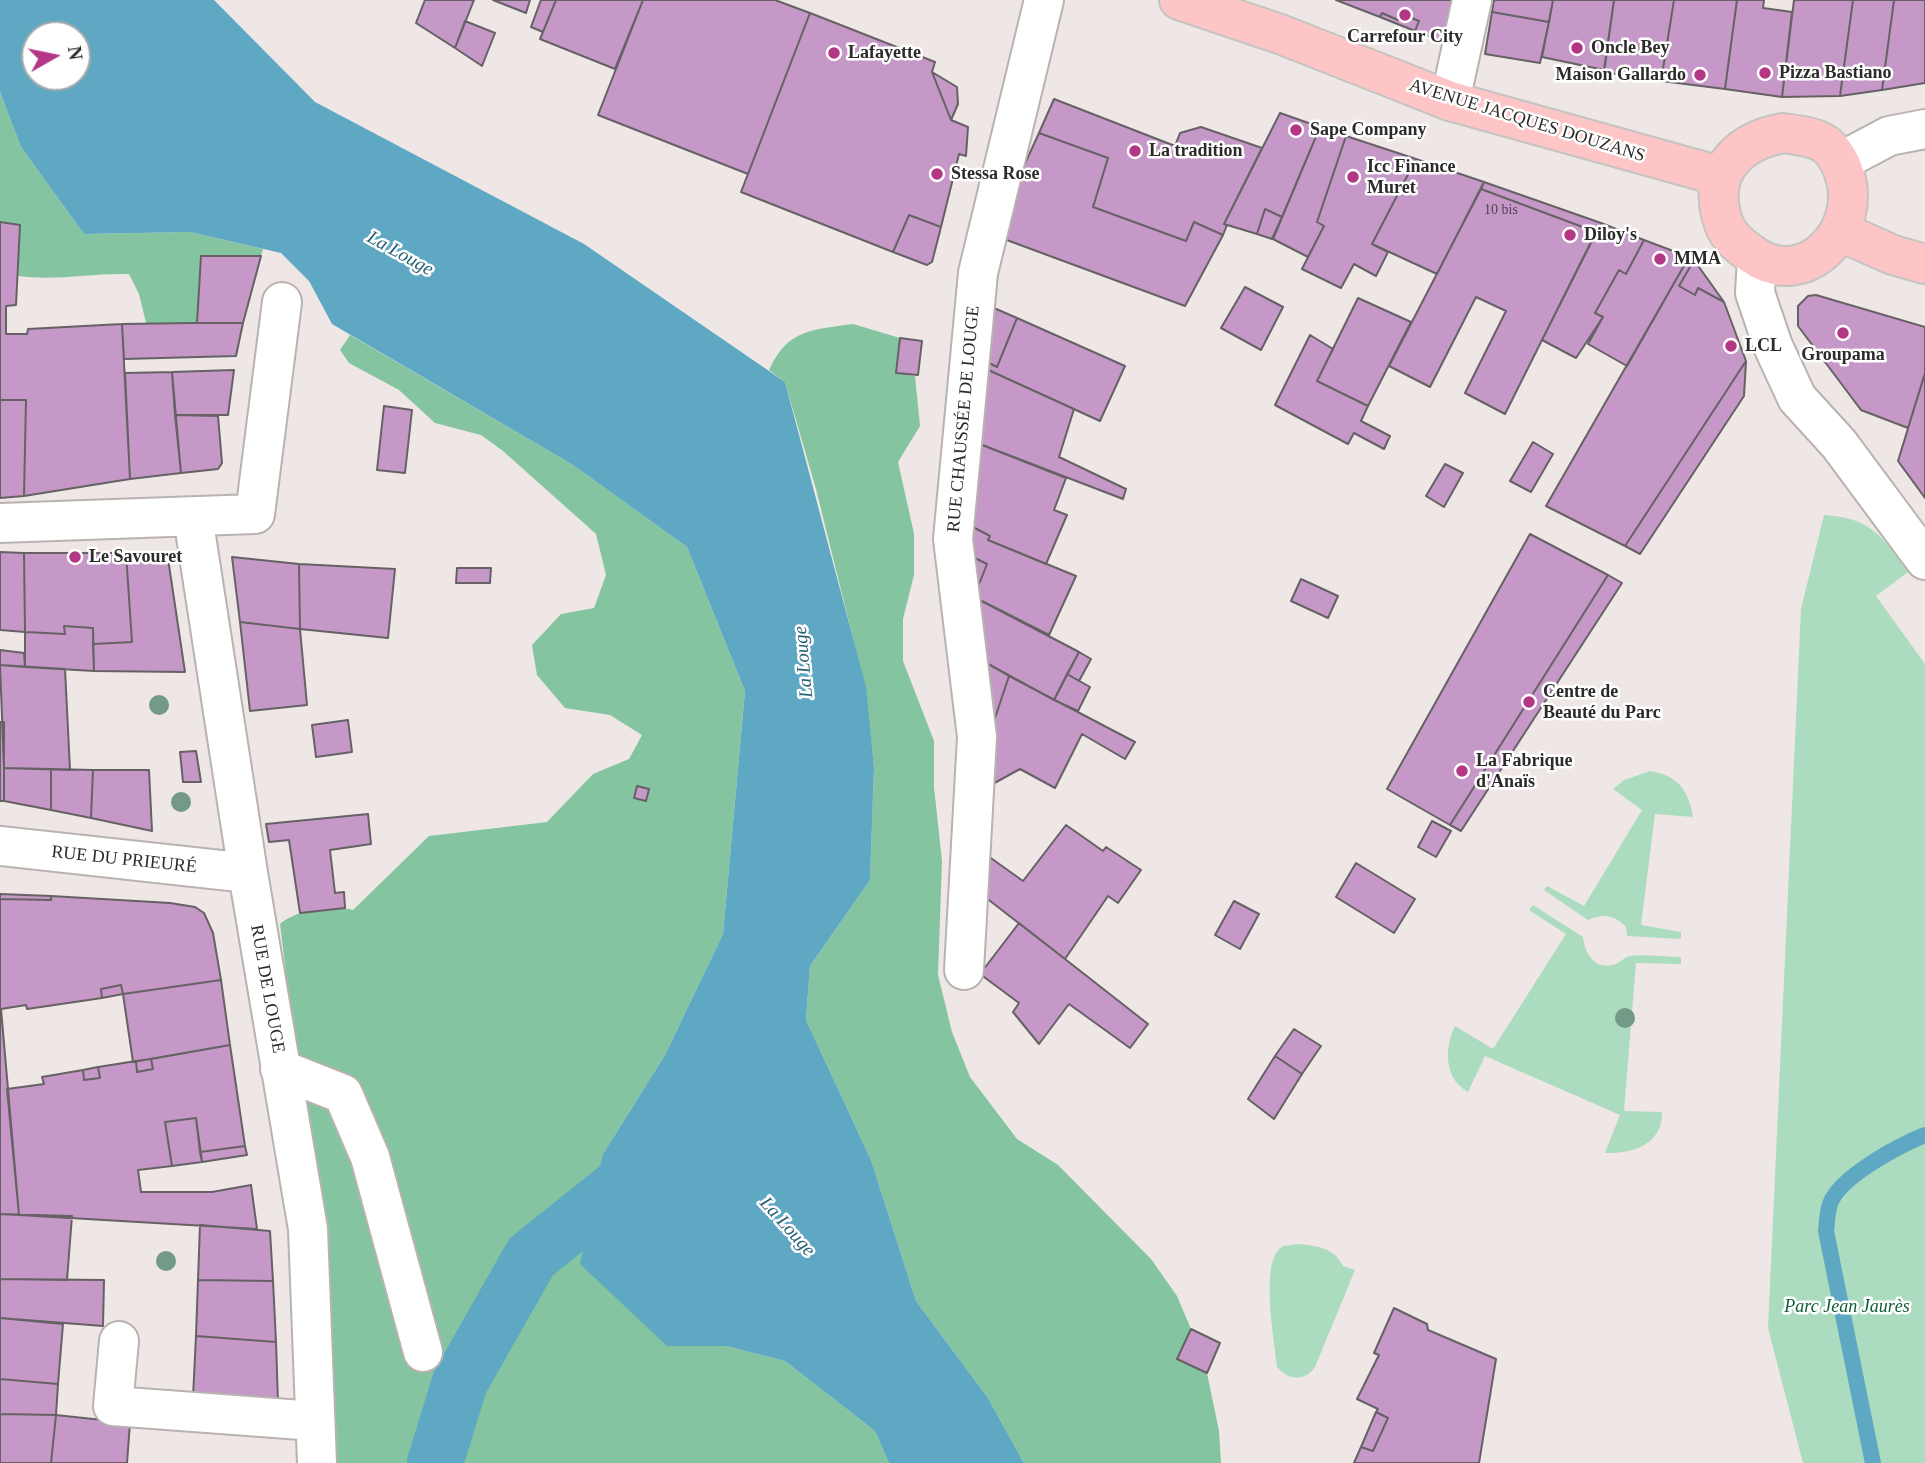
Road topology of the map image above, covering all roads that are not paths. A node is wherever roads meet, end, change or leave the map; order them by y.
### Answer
1 (1044, 0) edge
2 (1179, 0) edge
3 (1472, 0) edge
4 (1450, 101) junction
5 (1925, 129) edge
6 (1840, 162) junction
7 (1720, 176) junction
8 (1841, 232) junction
9 (1757, 258) junction
10 (1925, 264) edge
11 (282, 302) dead end
12 (193, 517) junction
13 (0, 523) edge
14 (1925, 560) edge
15 (0, 846) edge
16 (248, 873) junction
17 (964, 970) dead end
18 (280, 1069) junction
19 (119, 1341) dead end
20 (423, 1352) dead end
21 (315, 1421) junction
22 (317, 1463) edge

1 - 17 street, RUE CHAUSSÉE DE LOUGE
2 - 4 main road, AVENUE JACQUES DOUZANS
3 - 4 street
4 - 7 main road, AVENUE JACQUES DOUZANS
5 - 6 street
6 - 7 main road
6 - 8 main road
7 - 9 main road
8 - 9 main road
8 - 10 main road
9 - 14 street
11 - 12 street
12 - 13 street
12 - 16 street, RUE DE LOUGE
15 - 16 street, RUE DU PRIEURÉ
16 - 18 street, RUE DE LOUGE
18 - 20 street
18 - 21 street, RUE DE LOUGE
19 - 21 street
21 - 22 street, RUE DE LOUGE

